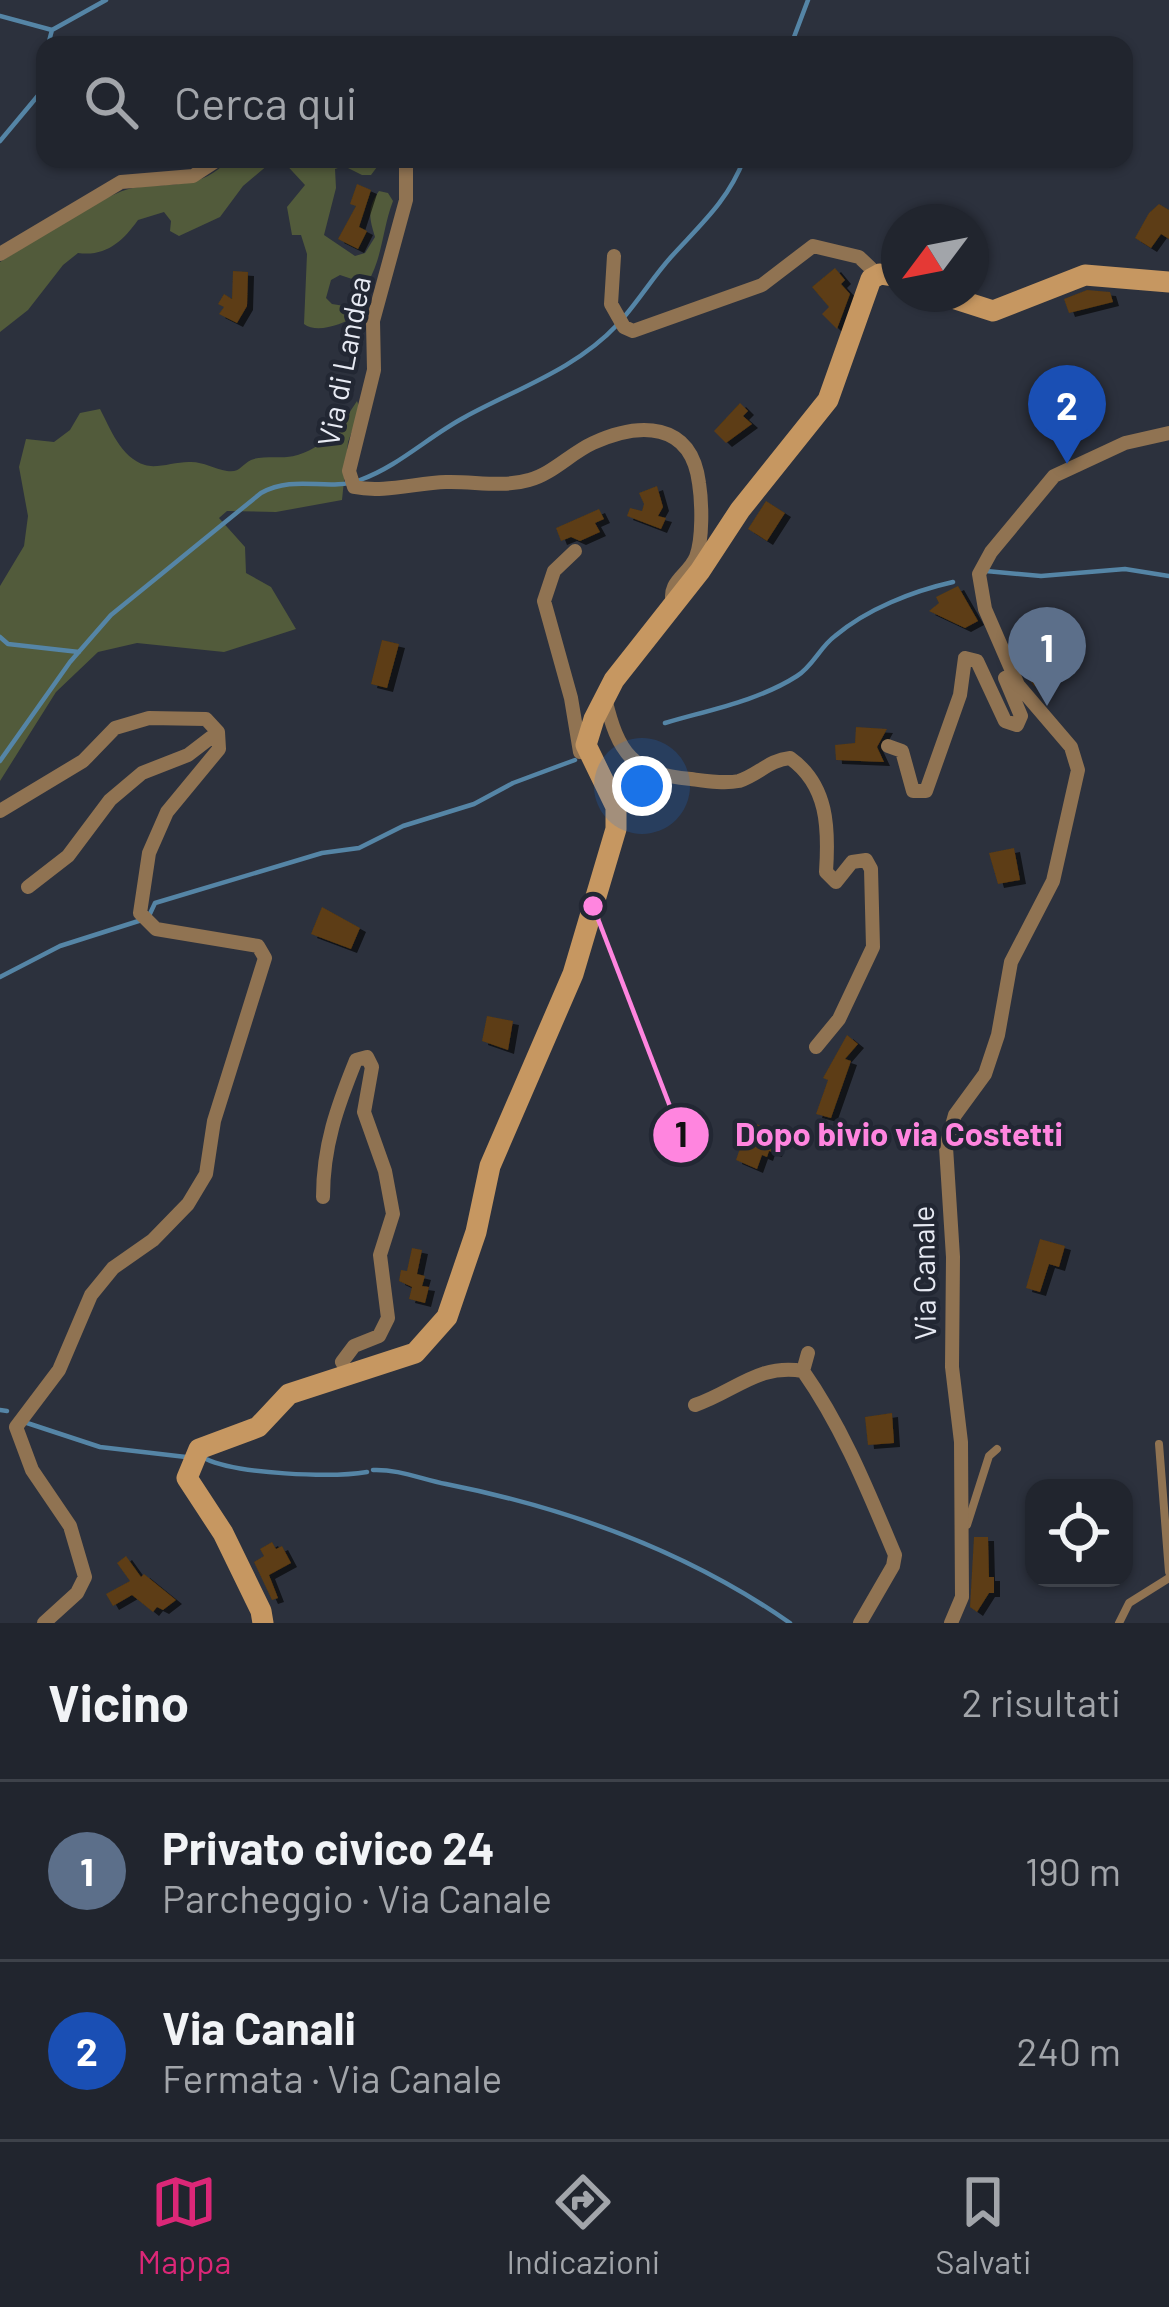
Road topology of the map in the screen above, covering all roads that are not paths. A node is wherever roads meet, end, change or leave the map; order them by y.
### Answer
1 (205, 168) edge
2 (406, 168) edge
3 (0, 254) edge
4 (614, 256) dead end
5 (881, 271) edge
6 (881, 277) edge
7 (1169, 282) edge
8 (989, 310) edge
9 (1169, 433) edge
10 (575, 551) dead end
11 (673, 604) junction
12 (1014, 675) junction
13 (604, 698) junction
14 (218, 732) junction
15 (888, 746) dead end
16 (594, 766) junction
17 (0, 811) edge
18 (28, 887) dead end
19 (816, 1047) dead end
20 (323, 1198) dead end
21 (808, 1353) dead end
22 (803, 1371) junction
23 (348, 1372) junction
24 (695, 1406) dead end
25 (1159, 1444) dead end
26 (997, 1449) dead end
27 (962, 1540) junction
28 (1169, 1575) edge
29 (44, 1623) edge
30 (263, 1623) edge
31 (860, 1623) edge
32 (951, 1623) edge
33 (1119, 1623) edge

1 - 3 street
2 - 11 street, Via di Landea
4 - 5 street
6 - 11 street
7 - 8 street
9 - 12 street, Via Canale
10 - 16 street
11 - 13 street
12 - 15 street
12 - 27 street, Via Canale
13 - 16 street
13 - 19 street
14 - 17 street
14 - 18 street
14 - 29 street
16 - 23 street
20 - 23 street
21 - 22 street
22 - 24 street
22 - 31 street
23 - 30 street
25 - 28 lane
26 - 27 lane
27 - 32 street, Via Canale
28 - 33 lane

